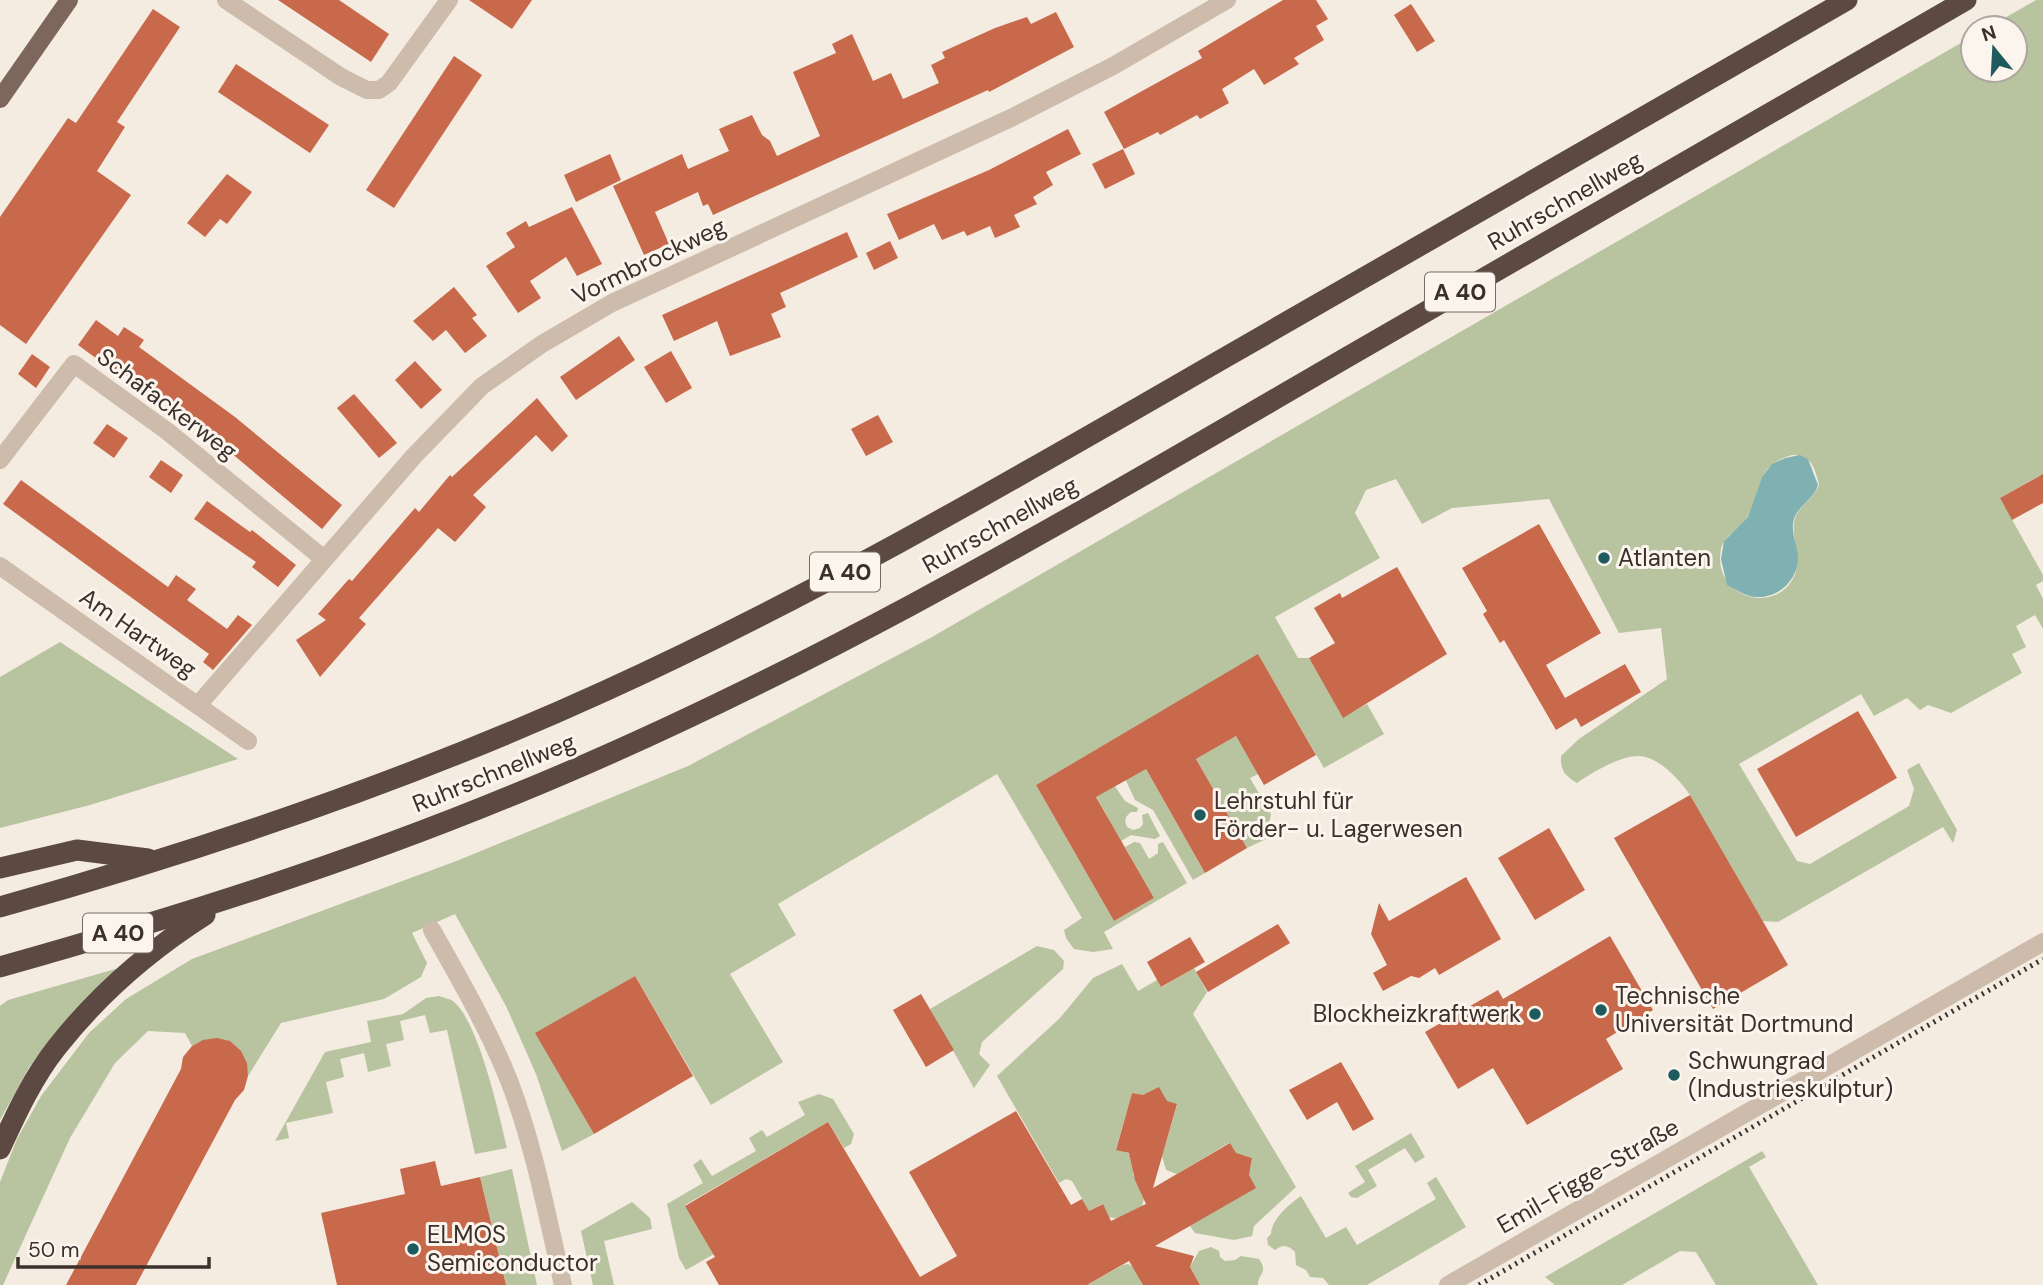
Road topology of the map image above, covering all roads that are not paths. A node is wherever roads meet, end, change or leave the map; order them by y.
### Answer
1 (69, 0) edge
2 (226, 0) edge
3 (449, 0) edge
4 (1227, 0) edge
5 (1847, 0) edge
6 (1966, 0) edge
7 (0, 99) edge
8 (0, 460) edge
9 (324, 559) junction
10 (0, 566) edge
11 (198, 705) junction
12 (248, 741) dead end
13 (154, 860) junction
14 (0, 869) edge
15 (234, 898) junction
16 (0, 906) edge
17 (432, 929) dead end
18 (2043, 943) edge
19 (0, 967) edge
20 (0, 1149) edge
21 (563, 1285) edge
22 (1448, 1285) edge

1 - 7 main road
2 - 3 street
4 - 9 street, Vormbrockweg
5 - 13 highway, Ruhrschnellweg / A 40
6 - 15 highway, Ruhrschnellweg / A 40
8 - 9 street, Schafackerweg
9 - 11 street, Vormbrockweg
10 - 11 street, Am Hartweg
11 - 12 street, Am Hartweg
13 - 14 highway
13 - 16 highway, Ruhrschnellweg / A 40
15 - 19 highway, Ruhrschnellweg / A 40
15 - 20 highway
17 - 21 street
18 - 22 street, Emil-Figge-Straße

